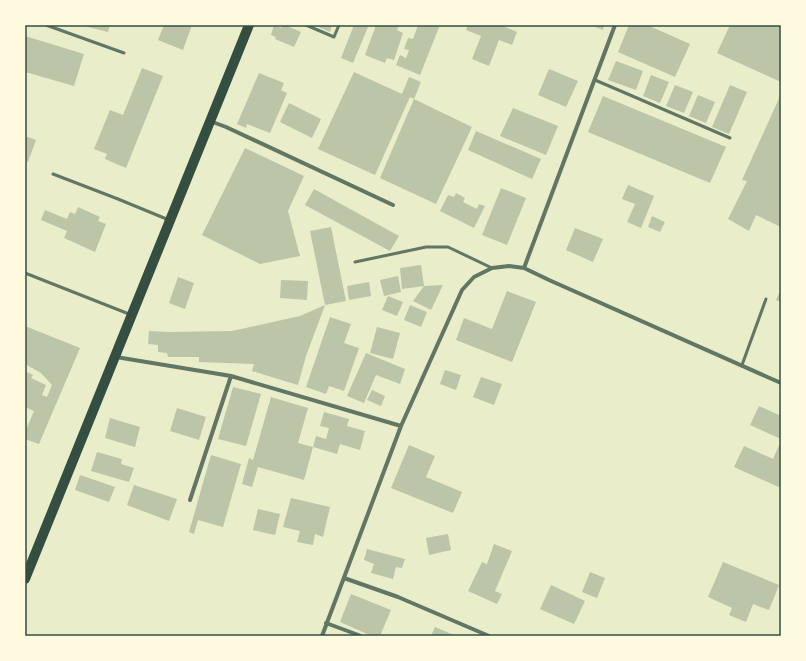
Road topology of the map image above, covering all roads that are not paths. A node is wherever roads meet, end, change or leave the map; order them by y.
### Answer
1 (46, 25) edge
2 (249, 25) edge
3 (306, 25) edge
4 (339, 25) edge
5 (616, 25) edge
6 (124, 53) dead end
7 (595, 80) junction
8 (210, 121) junction
9 (730, 138) dead end
10 (53, 174) dead end
11 (393, 205) dead end
12 (170, 220) junction
13 (355, 262) dead end
14 (492, 268) junction
15 (524, 268) junction
16 (25, 273) edge
17 (766, 299) dead end
18 (132, 315) junction
19 (115, 356) junction
20 (742, 365) junction
21 (230, 376) junction
22 (781, 383) edge
23 (401, 426) junction
24 (190, 500) dead end
25 (344, 578) junction
26 (25, 579) edge
27 (326, 623) junction
28 (322, 636) edge
29 (360, 636) edge
30 (489, 636) edge

1 - 6 lane
2 - 8 main road
3 - 4 lane
5 - 7 street
7 - 9 lane
7 - 15 street
8 - 11 street
8 - 12 main road
10 - 12 lane
12 - 18 main road
13 - 14 lane
14 - 15 street
14 - 23 street
15 - 20 street
16 - 18 lane
17 - 20 lane
18 - 19 main road
19 - 21 street
19 - 26 main road
20 - 22 street
21 - 23 street
21 - 24 street
23 - 25 street
25 - 27 street
25 - 30 street
27 - 28 street
27 - 29 street

